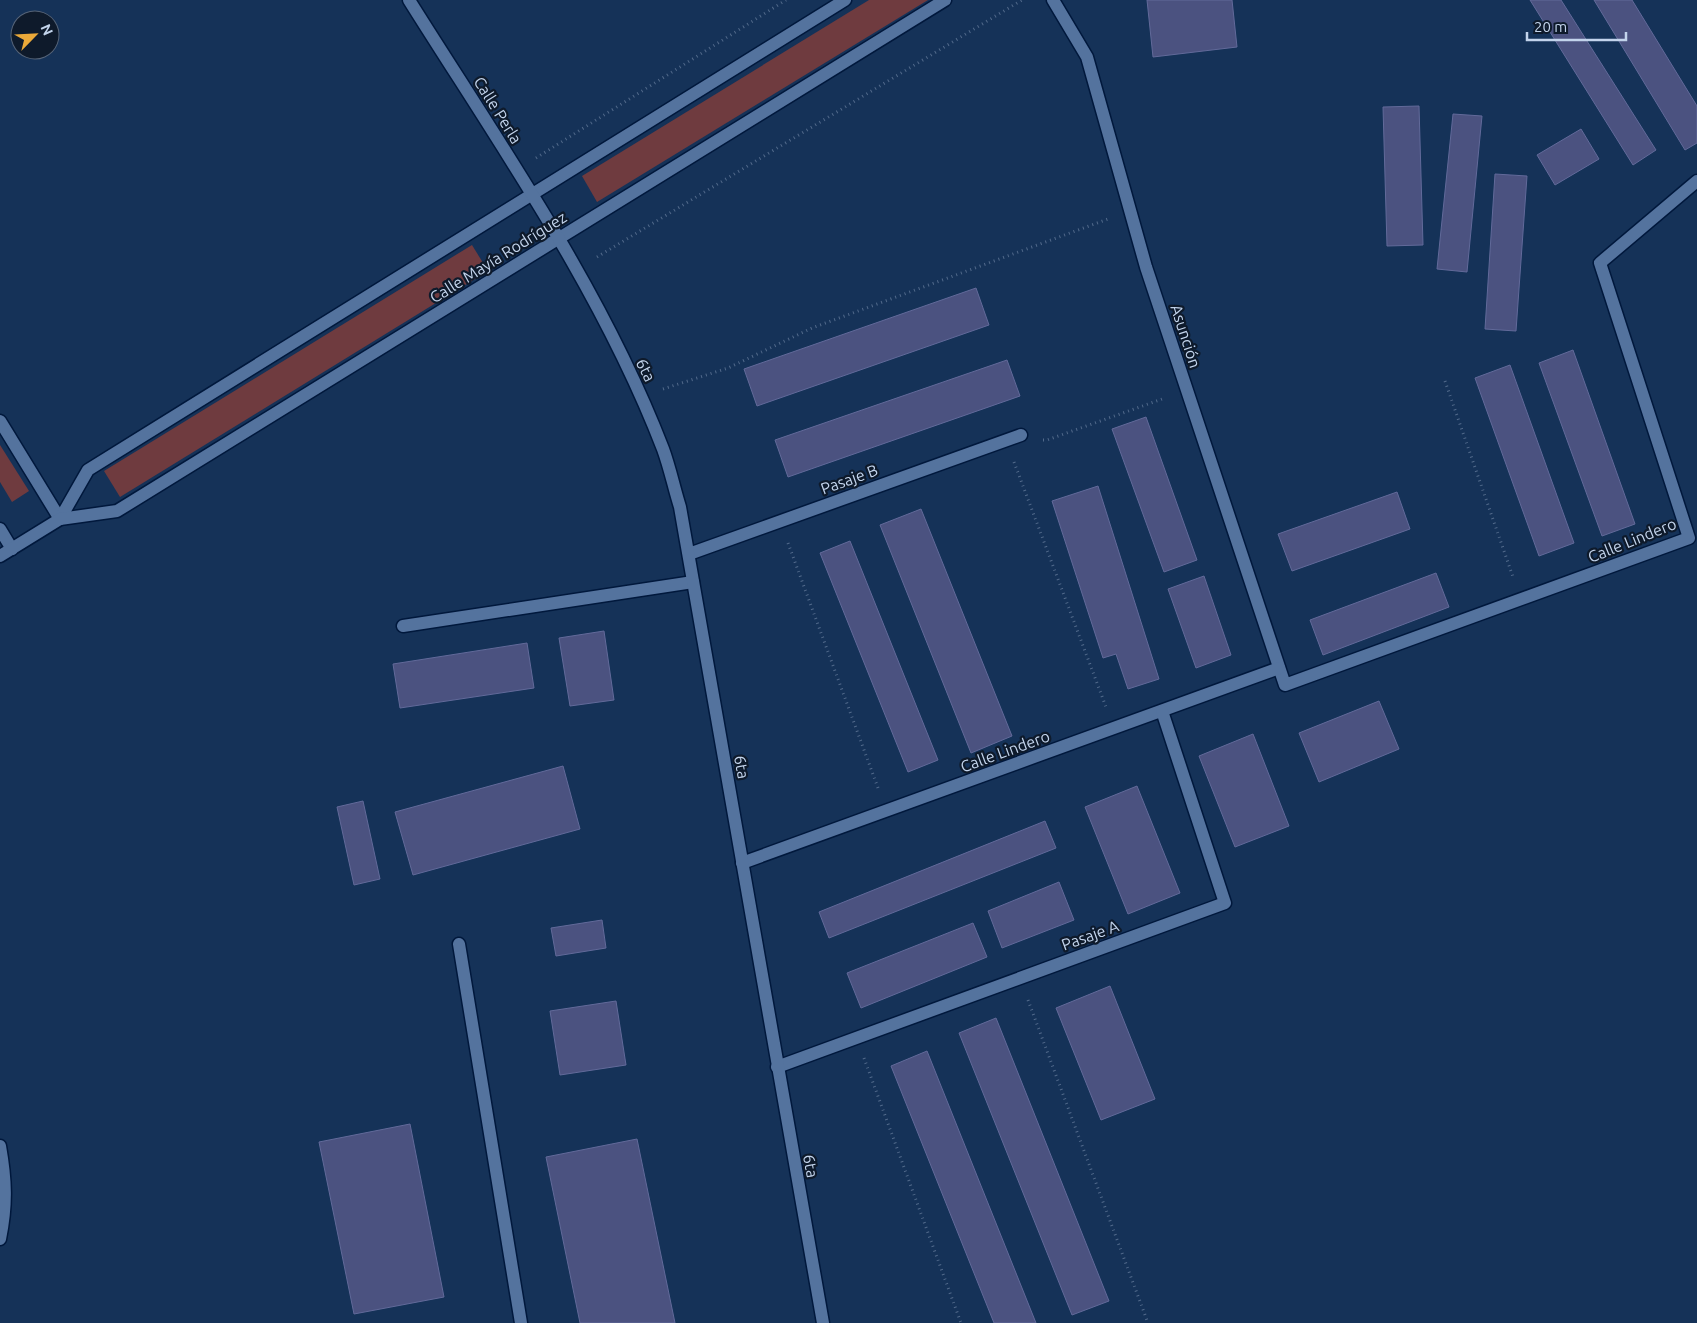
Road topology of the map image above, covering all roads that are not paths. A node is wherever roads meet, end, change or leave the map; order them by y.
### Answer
1 (409, 0) edge
2 (845, 0) edge
3 (945, 0) edge
4 (1053, 0) edge
5 (1697, 181) edge
6 (532, 195) junction
7 (558, 239) junction
8 (0, 421) edge
9 (1021, 435) road end
10 (60, 519) junction
11 (0, 529) edge
12 (12, 548) junction
13 (688, 554) junction
14 (0, 556) edge
15 (693, 582) junction
16 (402, 626) dead end
17 (1279, 668) junction
18 (1285, 685) joint
19 (1162, 711) junction
20 (742, 863) junction
21 (459, 944) dead end
22 (777, 1067) junction
23 (0, 1146) edge
24 (0, 1239) edge
25 (521, 1323) edge
26 (823, 1323) edge

1 - 6 street, Calle Perla
2 - 6 street, Calle Mayía Rodríguez
3 - 7 street, Calle Mayía Rodríguez
4 - 17 street, Asunción
5 - 18 street, Calle Lindero
6 - 7 street, Calle Perla
6 - 10 street, Calle Mayía Rodríguez
7 - 10 street, Calle Mayía Rodríguez
7 - 13 street, 6ta
8 - 10 street
9 - 13 street, Pasaje B
10 - 12 street, Calle Mayía Rodríguez
11 - 12 street
12 - 14 street, Calle Mayía Rodríguez
13 - 15 street, 6ta
15 - 16 street
15 - 20 street, 6ta
17 - 18 street, Asunción
17 - 19 street, Calle Lindero
19 - 20 street, Calle Lindero
19 - 22 street, Pasaje A
20 - 22 street, 6ta
21 - 25 street
22 - 26 street, 6ta
23 - 24 street

